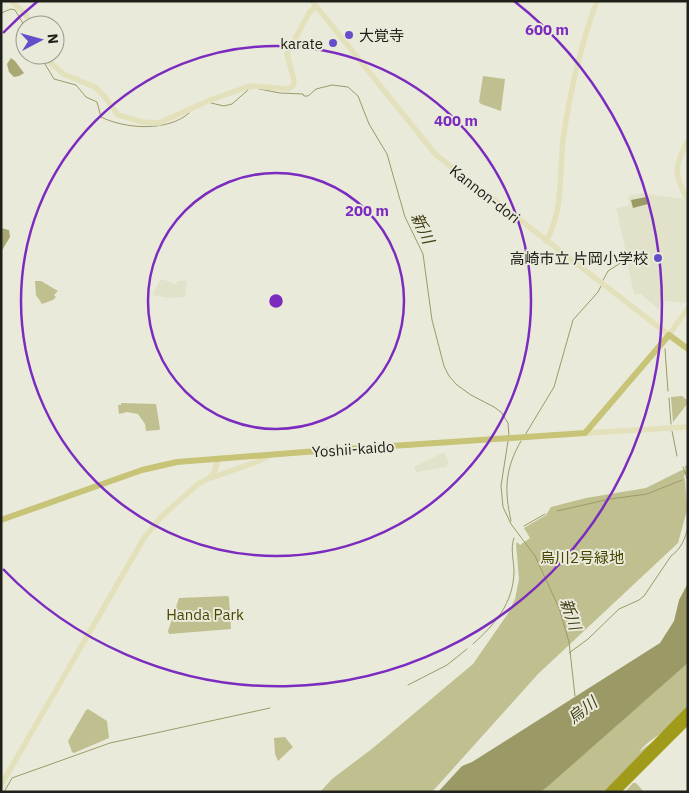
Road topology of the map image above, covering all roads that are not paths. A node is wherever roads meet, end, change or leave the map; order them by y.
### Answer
1 (11, 1) edge
2 (597, 1) edge
3 (314, 3) edge
4 (27, 15) edge
5 (53, 65) edge
6 (688, 140) edge
7 (688, 201) edge
8 (546, 241) junction
9 (688, 308) edge
10 (669, 335) junction
11 (688, 349) edge
12 (688, 427) edge
13 (585, 434) junction
14 (270, 455) junction
15 (218, 460) junction
16 (208, 479) junction
17 (1, 520) edge
18 (688, 711) edge
19 (688, 720) edge
20 (1, 785) edge
21 (609, 792) edge
22 (616, 792) edge

1 - 4 street
2 - 8 street
3 - 5 street
3 - 8 street, Kannon-dori
6 - 7 street
8 - 10 street, Kannon-dori
9 - 10 street
10 - 11 main road, Kannon-dori
10 - 13 main road
12 - 13 street
13 - 14 main road, Yoshii-kaido
14 - 15 main road, Yoshii-kaido
14 - 16 street
15 - 16 street
15 - 17 main road, Yoshii-kaido
16 - 20 street
18 - 21 highway
19 - 22 highway

